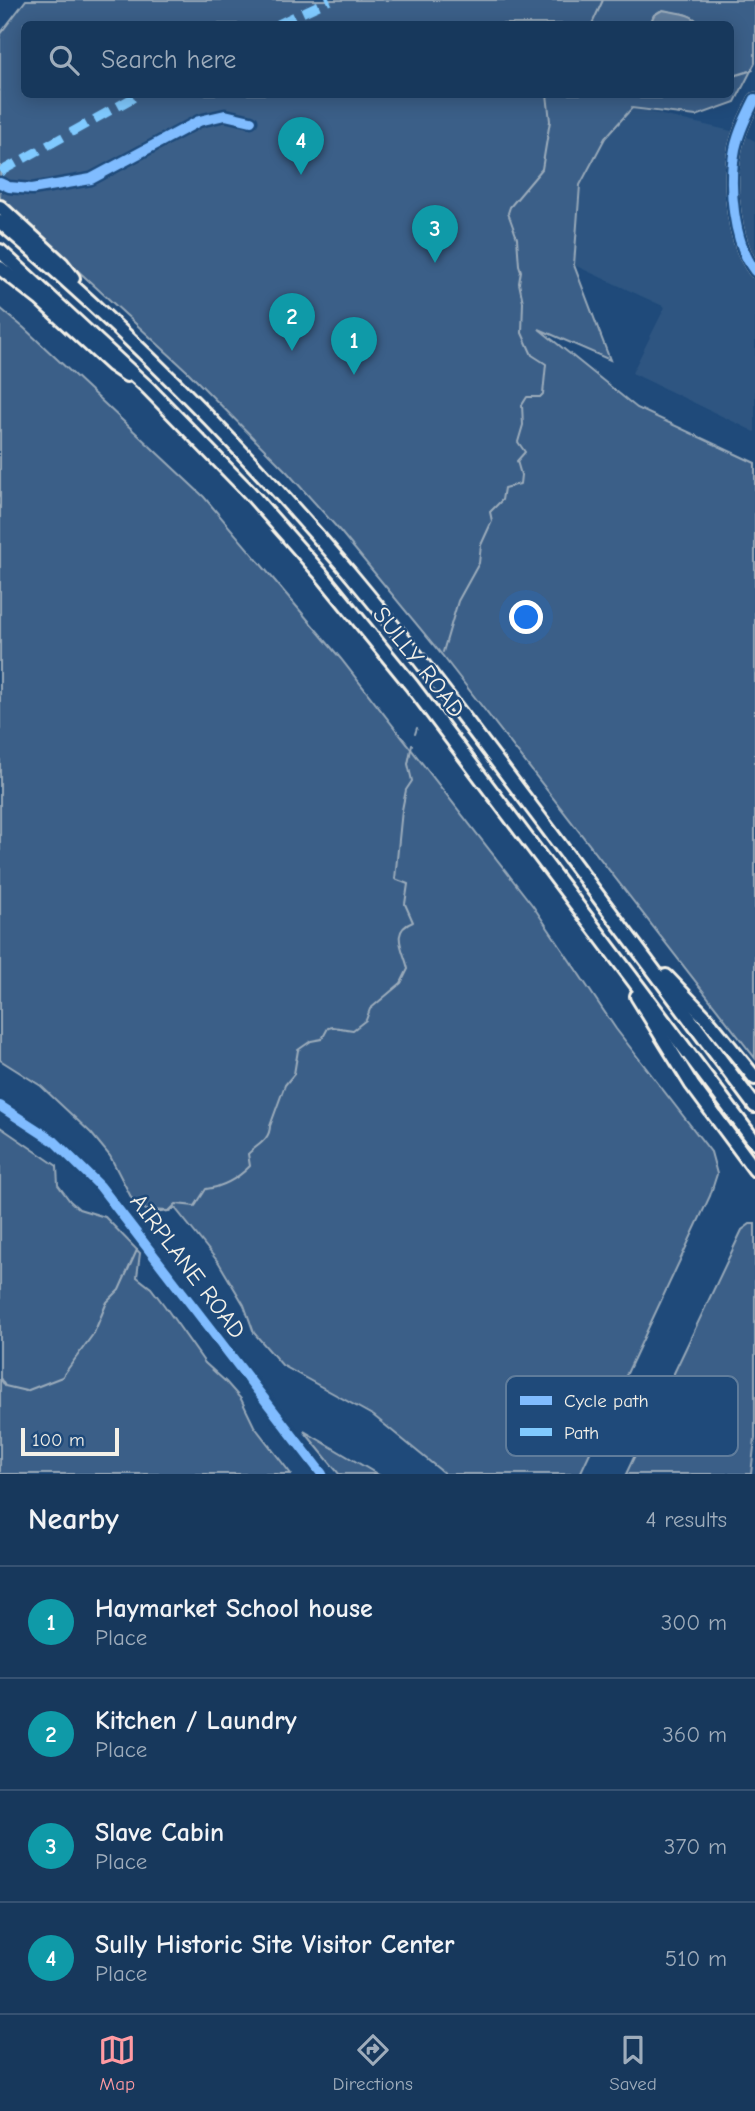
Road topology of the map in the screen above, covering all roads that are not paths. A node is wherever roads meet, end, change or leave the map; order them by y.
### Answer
1 (755, 99) edge
2 (251, 121) dead end
3 (0, 183) edge
4 (0, 207) edge
5 (0, 222) edge
6 (0, 251) edge
7 (0, 268) edge
8 (755, 271) edge
9 (97, 308) junction
10 (148, 388) junction
11 (627, 935) junction
12 (600, 936) junction
13 (755, 1078) edge
14 (0, 1106) edge
15 (755, 1107) edge
16 (755, 1142) edge
17 (755, 1170) edge
18 (322, 1474) edge

1 - 8 street
2 - 3 street
4 - 9 highway
5 - 9 highway, SULLY ROAD
6 - 10 highway, SULLY ROAD
7 - 10 highway
9 - 11 highway, SULLY ROAD
10 - 12 highway, SULLY ROAD
11 - 13 highway
11 - 15 highway, SULLY ROAD
12 - 16 highway, SULLY ROAD
12 - 17 highway
14 - 18 street, AIRPLANE ROAD

